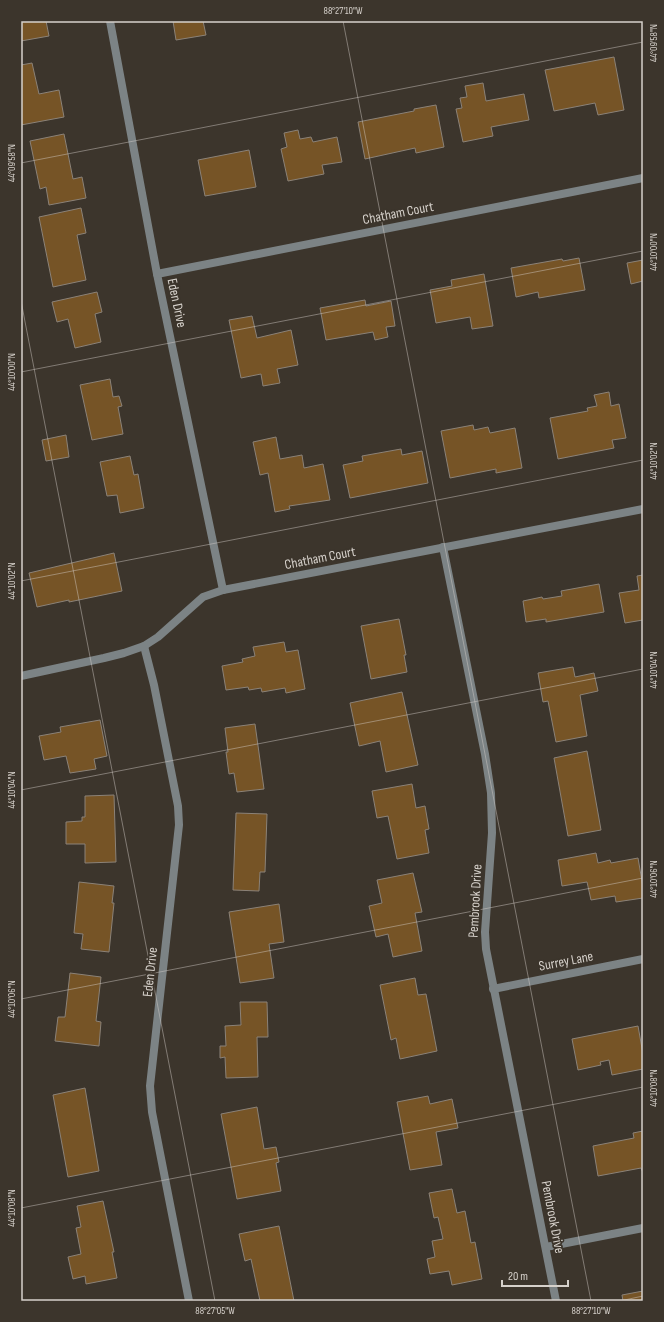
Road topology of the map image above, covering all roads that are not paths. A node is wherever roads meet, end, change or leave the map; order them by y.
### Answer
1 (110, 21) edge
2 (643, 178) edge
3 (157, 274) junction
4 (643, 509) edge
5 (443, 547) junction
6 (222, 590) junction
7 (144, 646) junction
8 (21, 676) edge
9 (643, 959) edge
10 (493, 989) junction
11 (643, 1228) edge
12 (546, 1247) junction
13 (189, 1301) edge
14 (556, 1301) edge

1 - 3 street, Eden Drive
2 - 3 street, Chatham Court
3 - 6 street, Eden Drive
4 - 5 street, Chatham Court
5 - 6 street, Chatham Court
5 - 10 street, Pembrook Drive
6 - 7 street, Chatham Court
7 - 8 street, Chatham Court
7 - 13 street, Eden Drive
9 - 10 street, Surrey Lane
10 - 12 street, Pembrook Drive
11 - 12 street
12 - 14 street, Pembrook Drive

